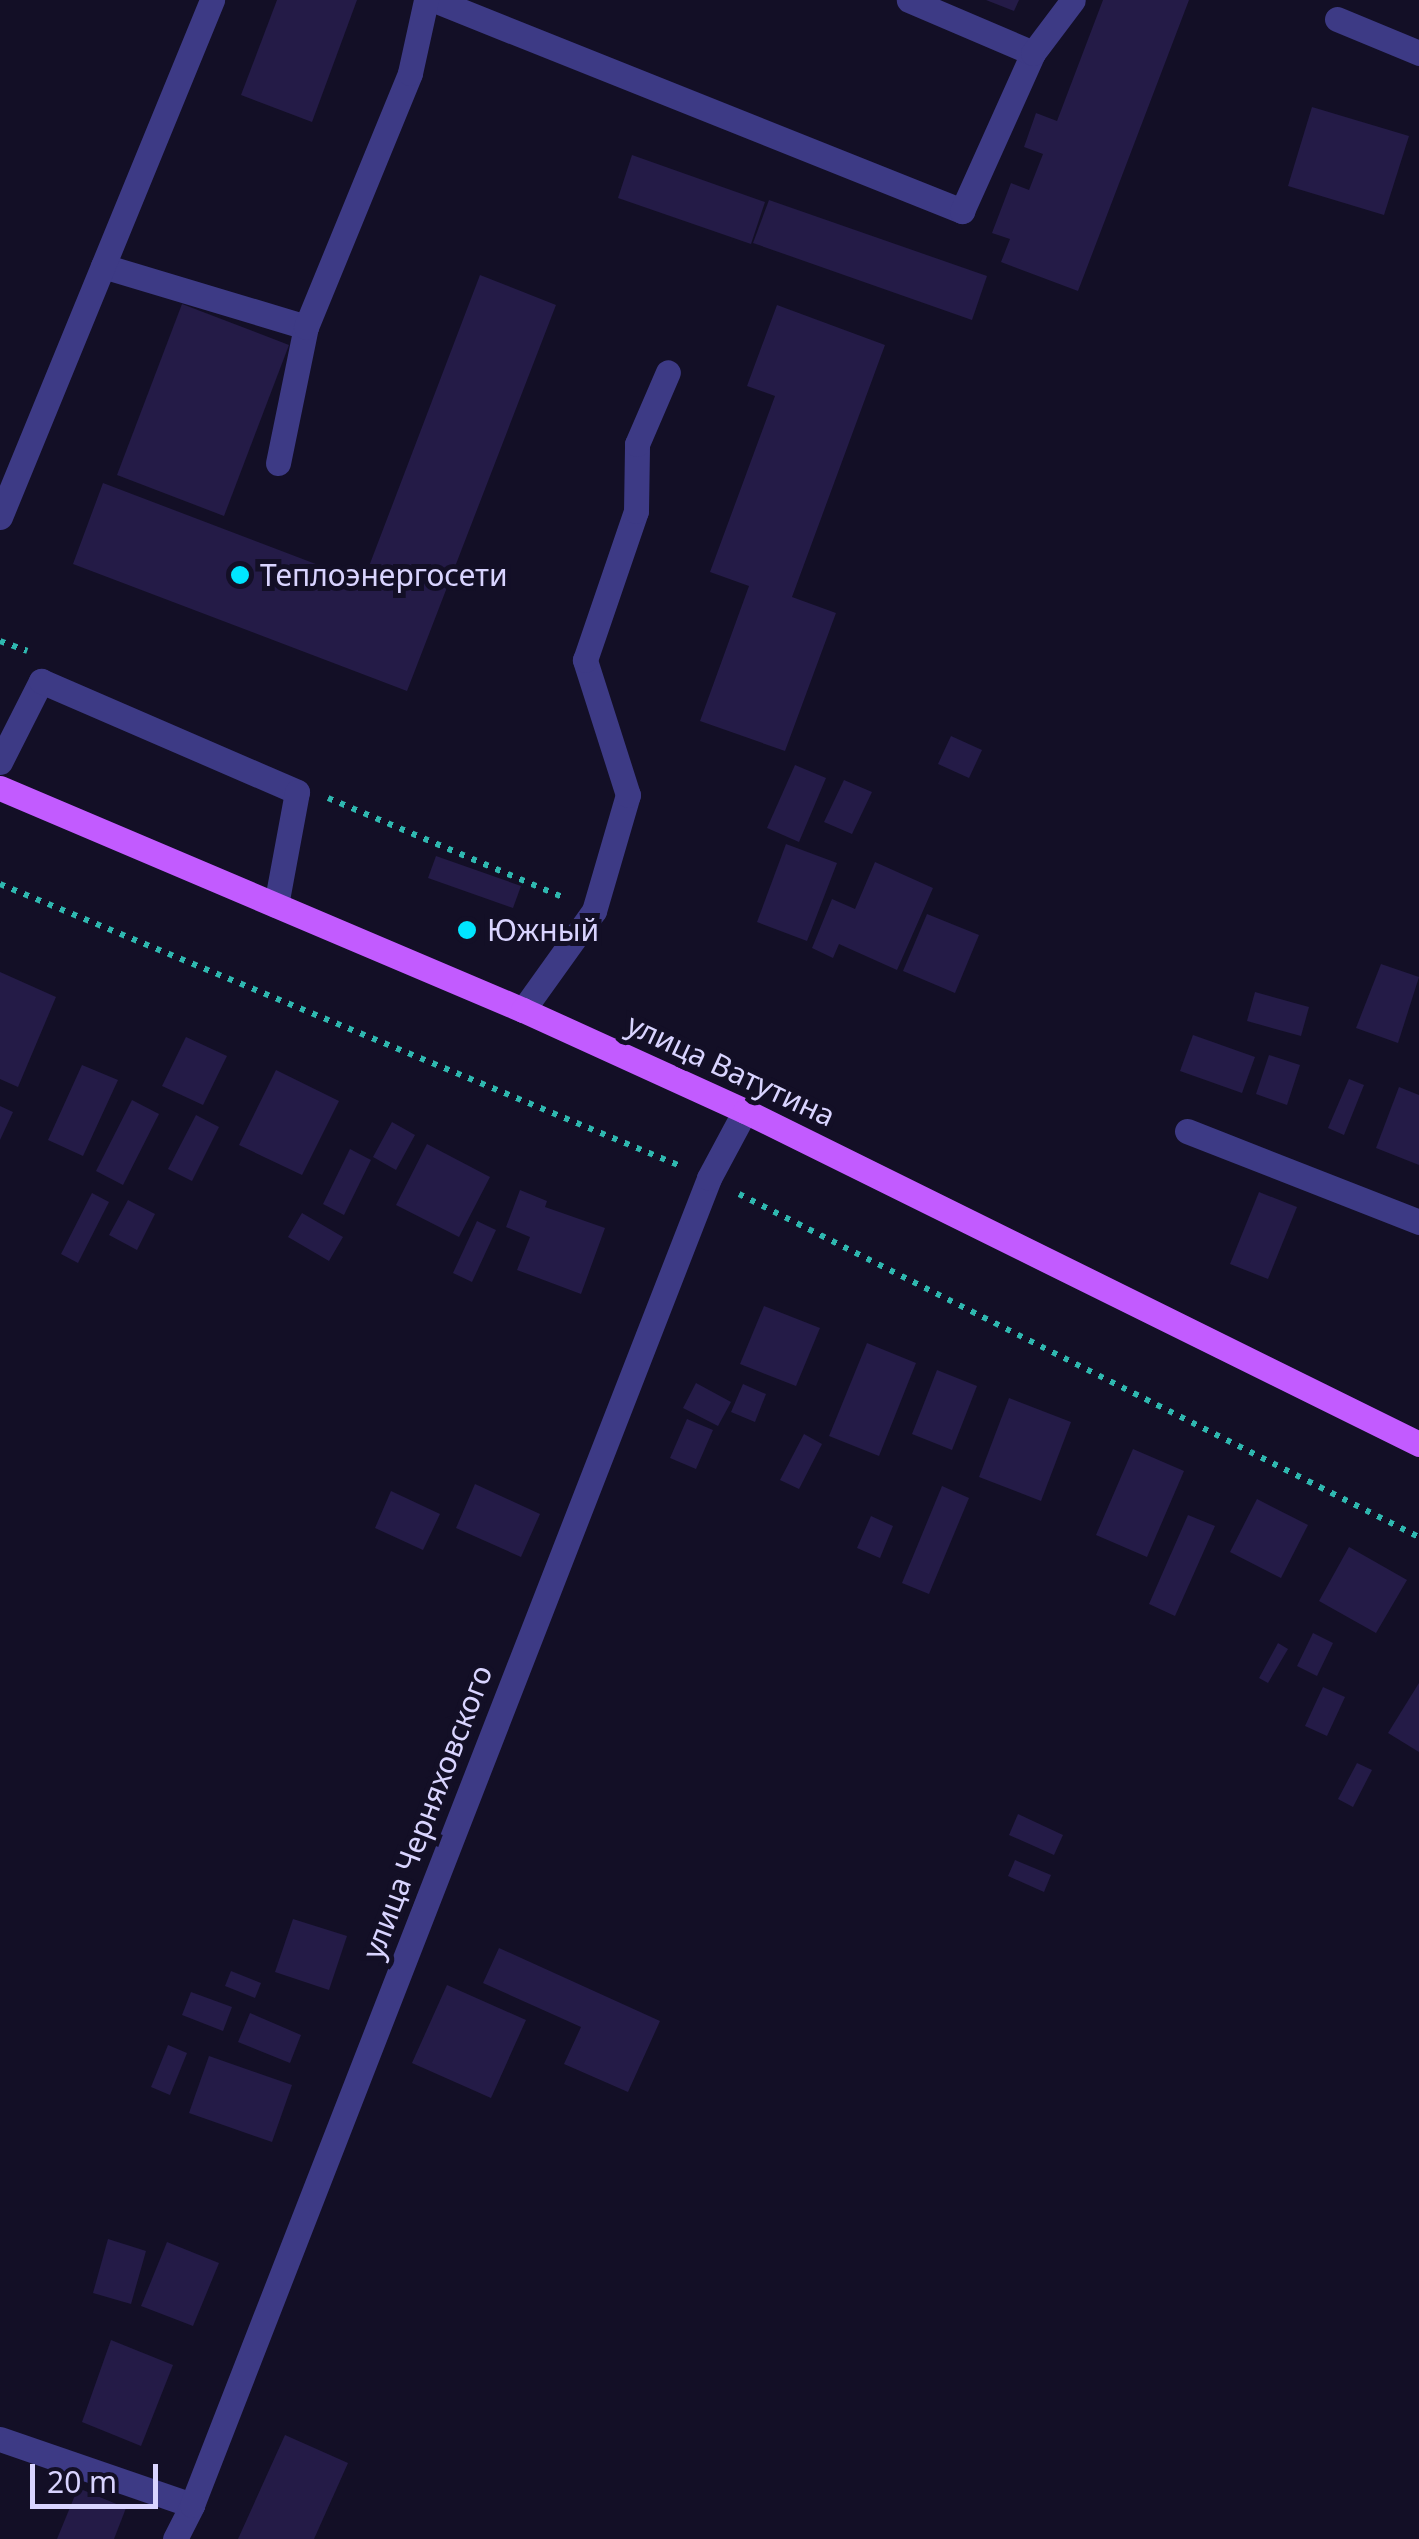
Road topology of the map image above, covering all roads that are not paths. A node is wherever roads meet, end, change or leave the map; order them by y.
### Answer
1 (426, 0) edge
2 (434, 0) edge
3 (909, 0) edge
4 (1073, 0) edge
5 (208, 1) edge
6 (1338, 19) dead end
7 (1419, 52) edge
8 (1032, 53) junction
9 (103, 266) junction
10 (306, 328) junction
11 (668, 372) dead end
12 (278, 463) dead end
13 (0, 517) edge
14 (0, 762) edge
15 (0, 788) edge
16 (276, 905) junction
17 (523, 1010) junction
18 (745, 1111) junction
19 (1187, 1131) dead end
20 (1419, 1222) edge
21 (1419, 1444) edge
22 (0, 2439) edge
23 (192, 2505) junction
24 (174, 2539) edge

1 - 10 street
2 - 8 street
3 - 8 street
4 - 8 street
5 - 9 street
6 - 7 street
9 - 10 street
9 - 13 street
10 - 12 street
11 - 17 street
14 - 16 street
15 - 16 main road, улица Ватутина
16 - 17 main road, улица Ватутина
17 - 18 main road, улица Ватутина
18 - 21 main road, улица Ватутина
18 - 23 street, улица Черняховского
19 - 20 street
22 - 23 street
23 - 24 street, улица Черняховского

